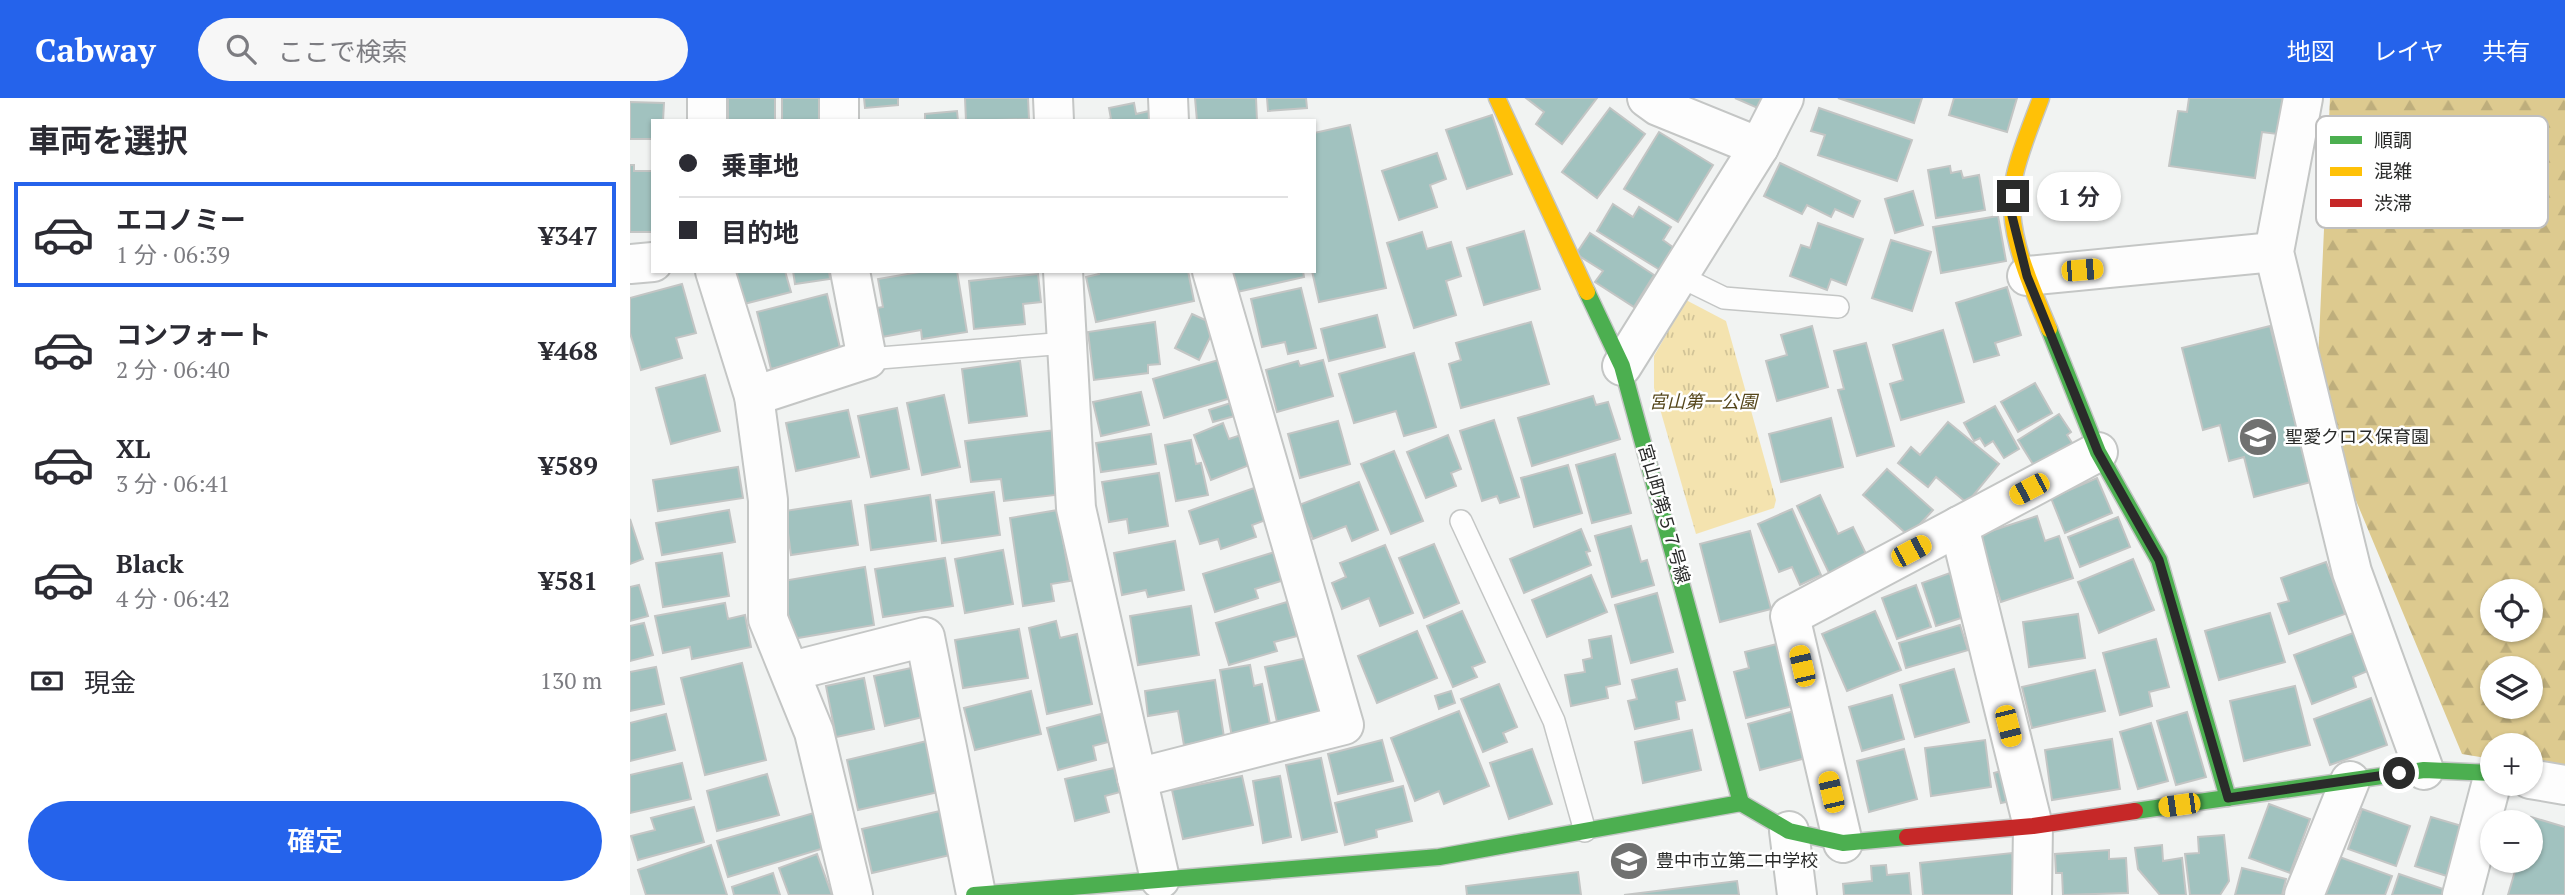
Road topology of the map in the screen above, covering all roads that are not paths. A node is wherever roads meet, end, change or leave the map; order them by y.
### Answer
1 (707, 98) edge
2 (839, 98) edge
3 (1053, 98) edge
4 (1168, 98) edge
5 (1497, 98) edge
6 (1647, 98) edge
7 (1784, 98) edge
8 (2041, 98) edge
9 (2303, 98) edge
10 (707, 119) edge
11 (839, 119) edge
12 (1054, 119) edge
13 (1169, 119) edge
14 (1759, 147) junction
15 (2274, 252) junction
16 (651, 262) edge
17 (630, 264) edge
18 (716, 273) edge
19 (850, 273) edge
20 (1063, 273) edge
21 (1213, 273) edge
22 (1679, 276) junction
23 (2027, 276) junction
24 (1838, 307) dead end
25 (1067, 343) junction
26 (867, 359) junction
27 (1622, 366) junction
28 (754, 396) junction
29 (2098, 452) junction
30 (1461, 521) dead end
31 (1959, 526) junction
32 (792, 671) junction
33 (2424, 770) junction
34 (2480, 772) edge
35 (1137, 778) junction
36 (2350, 780) junction
37 (2543, 781) edge
38 (2565, 785) edge
39 (2488, 796) edge
40 (2228, 798) junction
41 (1741, 803) junction
42 (2033, 826) junction
43 (1585, 831) junction
44 (1789, 831) junction
45 (1843, 842) junction
46 (1160, 878) junction
47 (853, 895) edge
48 (975, 895) edge
49 (1797, 895) edge
50 (2032, 895) edge
51 (2304, 895) edge
52 (2462, 895) edge

1 - 10 street
2 - 11 street
3 - 12 street
4 - 13 street
5 - 27 street, 宮山町第５７号線
6 - 14 street
7 - 14 street
8 - 23 street
9 - 15 street
14 - 22 street
15 - 23 street
15 - 33 street
16 - 17 street
18 - 28 street
19 - 26 street
20 - 25 street
21 - 35 street
22 - 24 lane
22 - 27 street
23 - 29 street
25 - 26 lane
25 - 35 street
26 - 28 street
27 - 41 street, 宮山町第５７号線
28 - 32 street
29 - 31 street
29 - 40 street
30 - 43 lane
31 - 42 street
31 - 45 street
32 - 47 street
32 - 48 street
33 - 34 street
33 - 36 street
35 - 46 street
36 - 40 street
36 - 51 street
37 - 38 street
39 - 52 street
40 - 42 street
41 - 43 street
41 - 44 street
42 - 45 street
42 - 50 street
43 - 46 street
44 - 45 street
44 - 49 street
46 - 48 street

